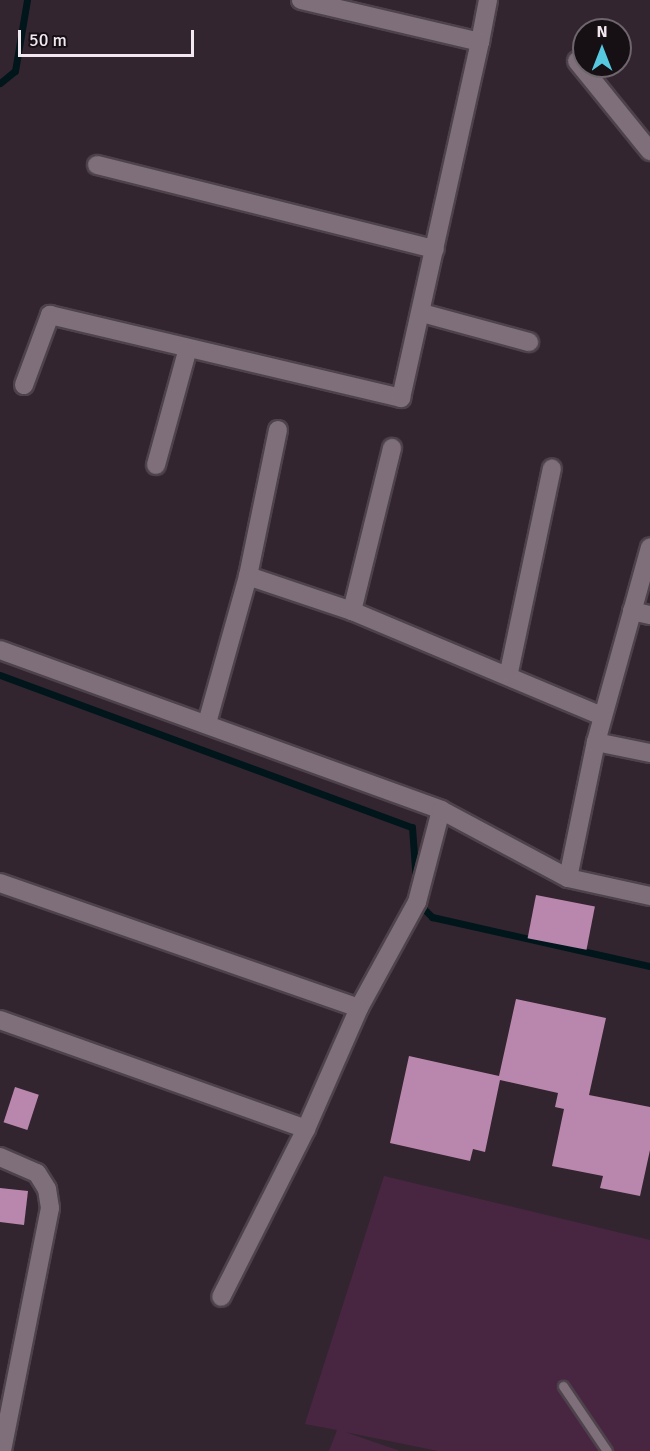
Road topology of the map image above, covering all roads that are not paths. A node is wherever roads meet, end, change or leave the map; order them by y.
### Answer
1 (301, 0) edge
2 (488, 0) edge
3 (480, 42) junction
4 (591, 78) edge
5 (650, 151) edge
6 (97, 165) dead end
7 (435, 249) junction
8 (422, 313) junction
9 (529, 342) dead end
10 (188, 348) junction
11 (24, 385) dead end
12 (278, 430) dead end
13 (392, 448) dead end
14 (156, 465) dead end
15 (552, 468) dead end
16 (650, 547) edge
17 (248, 576) junction
18 (352, 611) junction
19 (641, 613) edge
20 (0, 650) edge
21 (509, 672) junction
22 (602, 716) junction
23 (207, 723) junction
24 (596, 742) junction
25 (650, 753) edge
26 (441, 810) junction
27 (568, 878) junction
28 (0, 884) edge
29 (650, 896) edge
30 (359, 1008) junction
31 (0, 1020) edge
32 (306, 1129) junction
33 (0, 1156) edge
34 (221, 1297) dead end
35 (563, 1386) dead end
36 (2, 1451) edge
37 (607, 1451) edge

1 - 3 street
2 - 3 street
3 - 7 street
4 - 5 street
6 - 7 street
7 - 8 street
8 - 9 street
8 - 10 street
10 - 11 street
10 - 14 street
12 - 17 street
13 - 18 street
15 - 21 street
16 - 19 street
17 - 18 street
17 - 23 street
18 - 21 street
19 - 22 street
20 - 23 street
21 - 22 street
22 - 24 street
23 - 26 street
24 - 25 street
24 - 27 street
26 - 27 street
26 - 30 street
27 - 29 street
28 - 30 street
30 - 32 street
31 - 32 street
32 - 34 street
33 - 36 street
35 - 37 lane

